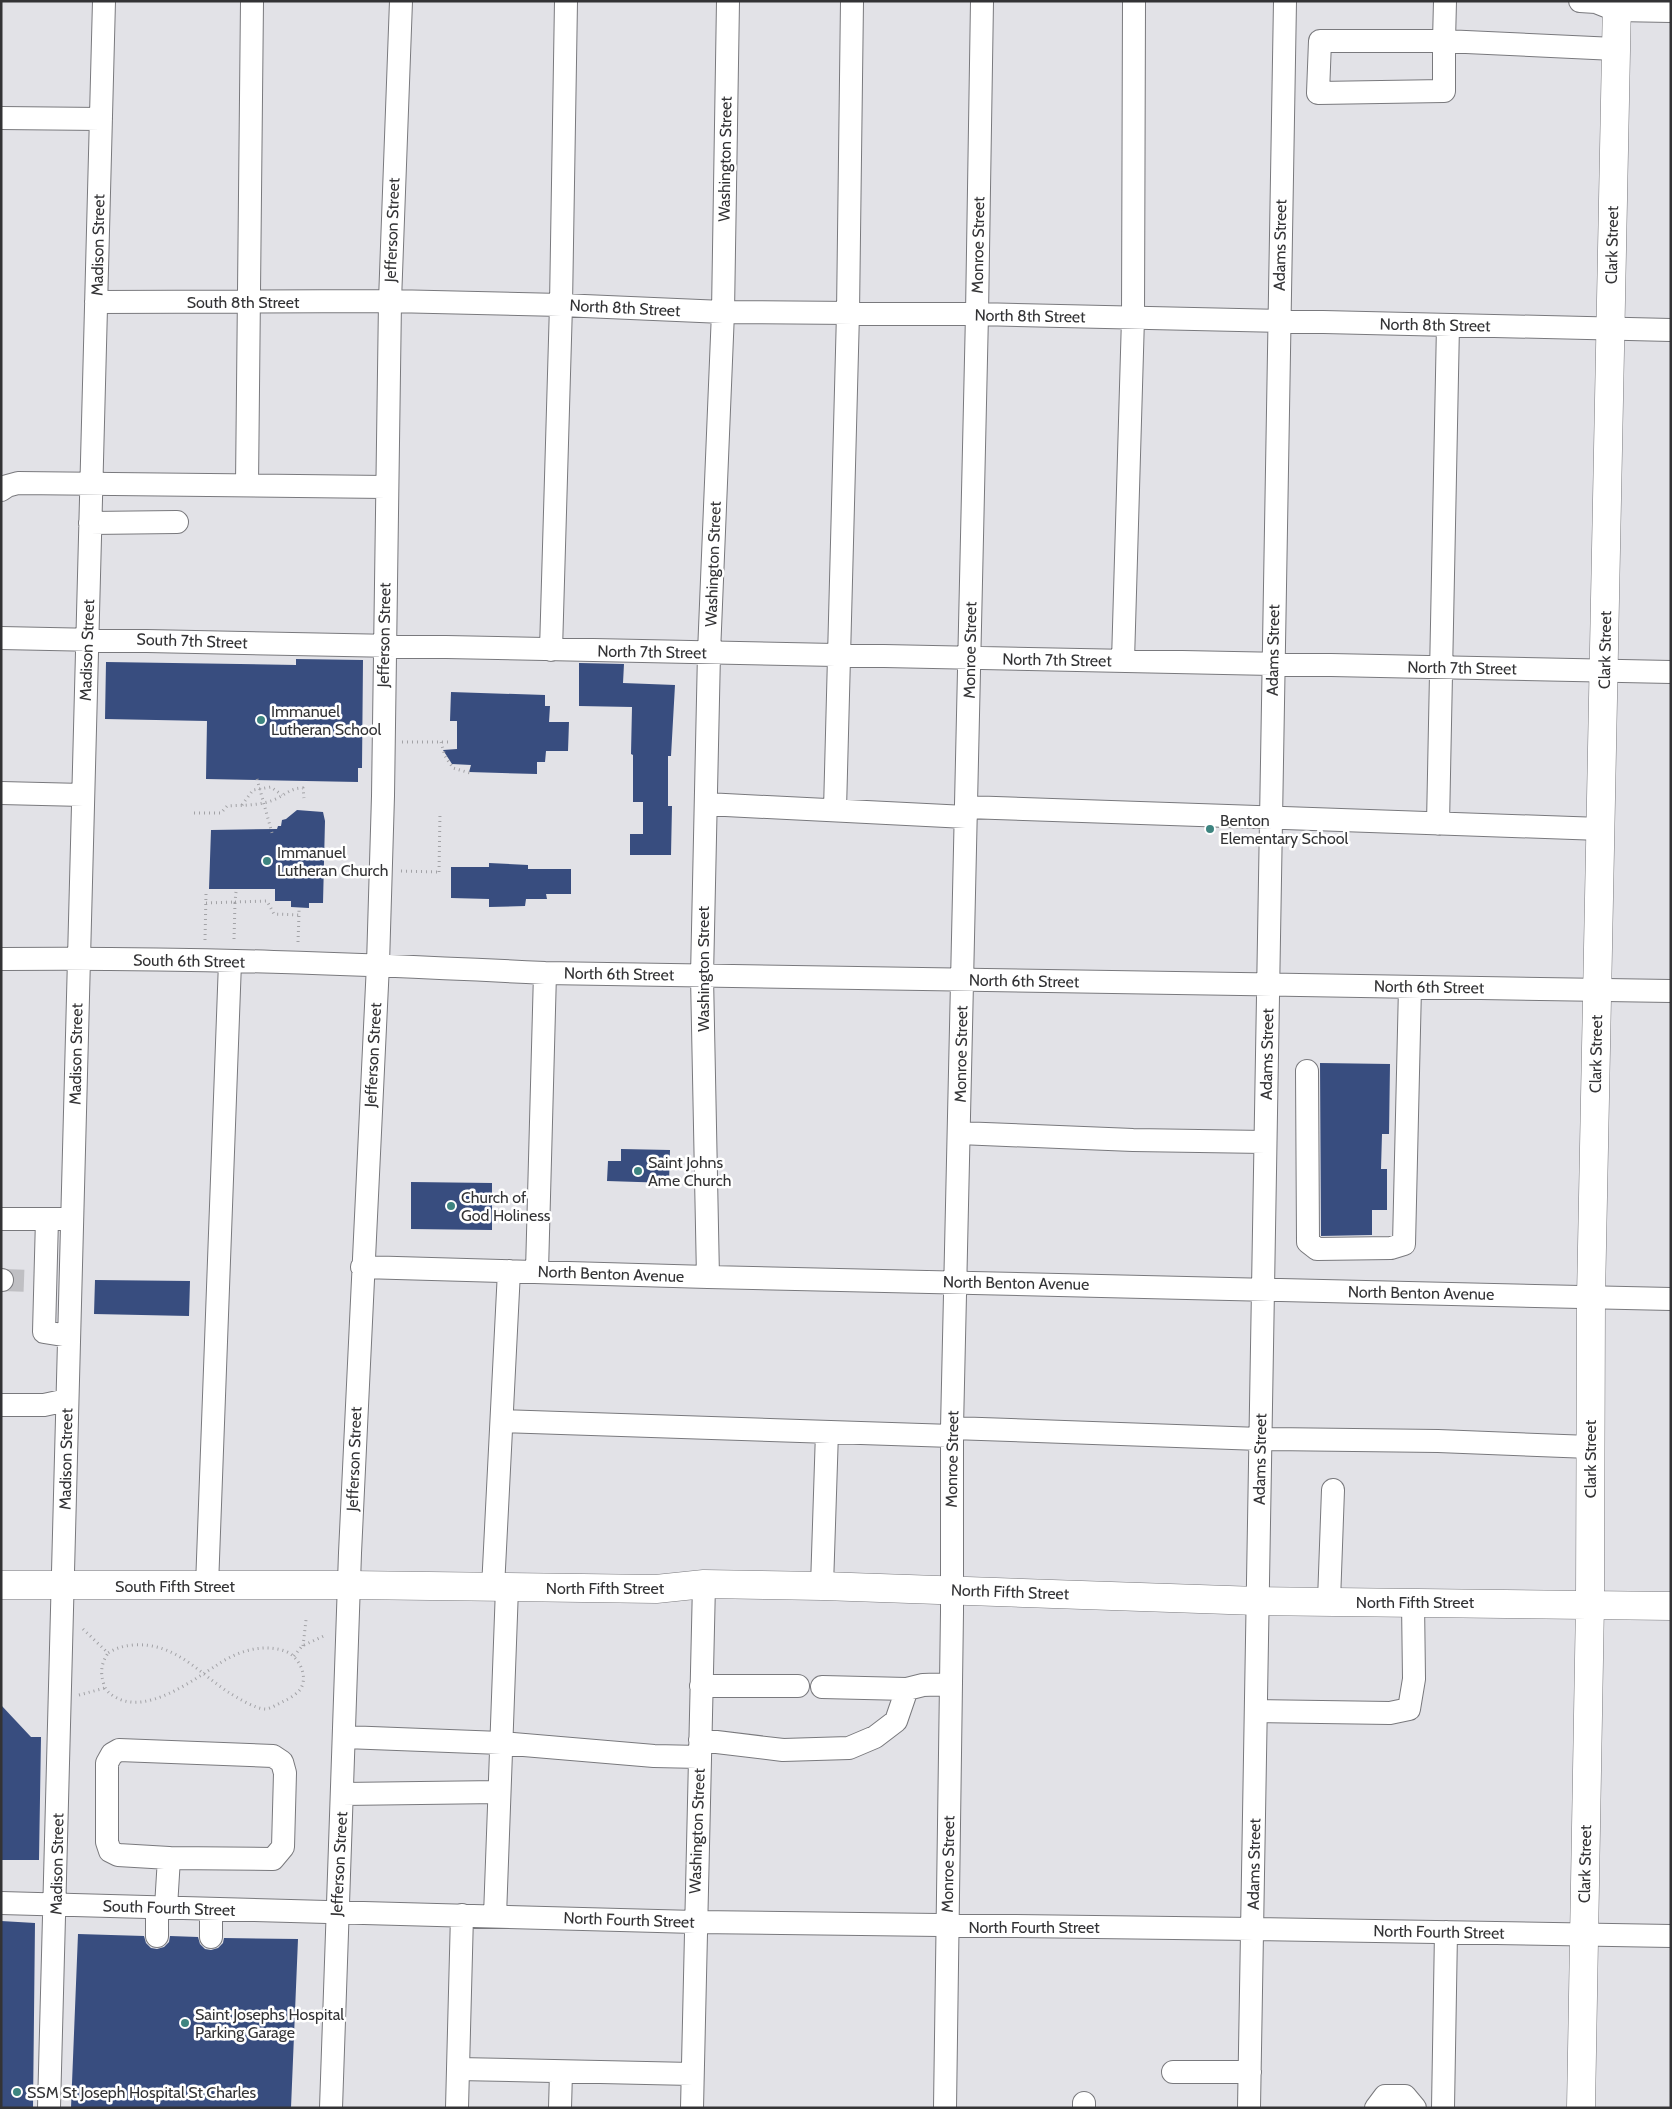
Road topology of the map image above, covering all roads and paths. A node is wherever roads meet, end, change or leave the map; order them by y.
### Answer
1 (104, 1) edge
2 (252, 1) edge
3 (401, 1) edge
4 (566, 1) edge
5 (728, 1) edge
6 (852, 1) edge
7 (982, 1) edge
8 (1134, 1) edge
9 (1285, 1) edge
10 (1445, 1) edge
11 (1580, 1) edge
12 (1616, 6) edge
13 (1671, 11) edge
14 (1444, 41) junction
15 (1615, 49) junction
16 (1318, 93) junction
17 (1282, 94) junction
18 (1, 118) edge
19 (101, 119) junction
20 (390, 301) junction
21 (96, 302) junction
22 (247, 302) junction
23 (561, 305) junction
24 (723, 312) junction
25 (848, 314) junction
26 (977, 314) junction
27 (1134, 318) junction
28 (1279, 321) junction
29 (1448, 325) junction
30 (1611, 329) junction
31 (1671, 330) edge
32 (92, 483) junction
33 (247, 485) junction
34 (386, 487) junction
35 (1, 490) edge
36 (177, 522) dead end
37 (90, 523) junction
38 (1, 638) edge
39 (87, 639) junction
40 (383, 647) junction
41 (551, 650) junction
42 (709, 653) junction
43 (838, 656) junction
44 (969, 658) junction
45 (1123, 661) junction
46 (1273, 664) junction
47 (1441, 667) junction
48 (1604, 670) junction
49 (1671, 672) edge
50 (402, 742) dead end
51 (441, 742) junction
52 (451, 742) dead end
53 (470, 773) dead end
54 (257, 779) dead end
55 (1, 793) edge
56 (83, 795) junction
57 (282, 795) junction
58 (304, 798) dead end
59 (706, 804) junction
60 (242, 805) junction
61 (835, 810) junction
62 (440, 812) dead end
63 (966, 812) junction
64 (194, 813) dead end
65 (1270, 818) junction
66 (1438, 824) junction
67 (1601, 830) junction
68 (272, 833) dead end
69 (398, 871) dead end
70 (236, 892) dead end
71 (206, 894) dead end
72 (235, 902) junction
73 (206, 903) junction
74 (299, 909) dead end
75 (299, 915) junction
76 (205, 940) dead end
77 (298, 942) dead end
78 (232, 951) junction
79 (78, 958) junction
80 (1, 959) edge
81 (378, 964) junction
82 (545, 973) junction
83 (702, 976) junction
84 (962, 980) junction
85 (1268, 984) junction
86 (1410, 986) junction
87 (1598, 990) junction
88 (1671, 991) edge
89 (1307, 1071) dead end
90 (959, 1133) junction
91 (1265, 1142) junction
92 (47, 1219) junction
93 (72, 1219) junction
94 (1, 1220) edge
95 (362, 1267) junction
96 (509, 1271) junction
97 (537, 1271) junction
98 (708, 1277) junction
99 (956, 1282) junction
100 (1263, 1289) junction
101 (1591, 1297) junction
102 (1671, 1299) edge
103 (69, 1336) junction
104 (68, 1400) junction
105 (1, 1405) edge
106 (502, 1421) junction
107 (827, 1432) junction
108 (952, 1432) junction
109 (1260, 1439) junction
110 (1590, 1447) junction
111 (1333, 1490) dead end
112 (704, 1584) junction
113 (349, 1585) junction
114 (1, 1586) edge
115 (64, 1586) junction
116 (207, 1586) junction
117 (822, 1586) junction
118 (500, 1588) junction
119 (951, 1589) junction
120 (1258, 1601) junction
121 (1329, 1601) junction
122 (1413, 1602) junction
123 (1590, 1603) junction
124 (1671, 1606) edge
125 (306, 1620) dead end
126 (75, 1628) dead end
127 (328, 1634) dead end
128 (302, 1646) junction
129 (108, 1653) junction
130 (294, 1656) junction
131 (203, 1674) junction
132 (950, 1684) junction
133 (701, 1686) junction
134 (798, 1686) dead end
135 (822, 1687) dead end
136 (105, 1688) junction
137 (907, 1689) junction
138 (73, 1696) dead end
139 (1256, 1711) junction
140 (345, 1737) junction
141 (501, 1743) junction
142 (700, 1749) junction
143 (499, 1792) junction
144 (342, 1794) junction
145 (168, 1858) junction
146 (1, 1904) edge
147 (55, 1905) junction
148 (161, 1907) junction
149 (212, 1909) junction
150 (336, 1913) junction
151 (462, 1915) junction
152 (495, 1916) junction
153 (695, 1922) junction
154 (947, 1926) junction
155 (1253, 1929) junction
156 (1446, 1932) junction
157 (1584, 1935) junction
158 (157, 1936) dead end
159 (1671, 1936) edge
160 (211, 1937) dead end
161 (458, 2069) junction
162 (562, 2072) junction
163 (1173, 2072) dead end
164 (1250, 2072) junction
165 (692, 2074) junction
166 (50, 2108) edge
167 (331, 2108) edge
168 (457, 2108) edge
169 (560, 2108) edge
170 (692, 2108) edge
171 (945, 2108) edge
172 (1249, 2108) edge
173 (1376, 2108) edge
174 (1416, 2108) edge
175 (1443, 2108) edge
176 (1582, 2108) edge

1 - 19 street, Madison Street
2 - 22 street
3 - 20 street, Jefferson Street
4 - 23 street
5 - 24 street, Washington Street
6 - 25 street
7 - 26 street, Monroe Street
8 - 27 street
9 - 17 street, Adams Street
10 - 14 street
11 - 12 street
12 - 13 street
12 - 15 main road, Clark Street
14 - 15 street
14 - 16 street
14 - 16 street
15 - 30 main road, Clark Street
16 - 17 street
17 - 28 street, Adams Street
18 - 19 street
19 - 21 street, Madison Street
20 - 22 street, South 8th Street
20 - 23 street, North 8th Street
20 - 34 street, Jefferson Street
21 - 22 street, South 8th Street
21 - 32 street, Madison Street
22 - 33 street
23 - 24 street, North 8th Street
23 - 41 street
24 - 25 street, North 8th Street
24 - 42 street, Washington Street
25 - 26 street, North 8th Street
25 - 43 street
26 - 27 street, North 8th Street
26 - 44 street, Monroe Street
27 - 28 street, North 8th Street
27 - 45 street
28 - 29 street, North 8th Street
28 - 46 street, Adams Street
29 - 30 street, North 8th Street
29 - 47 street
30 - 31 street, North 8th Street
30 - 48 main road, Clark Street
32 - 33 street
32 - 35 street
32 - 37 street, Madison Street
33 - 34 street
34 - 40 street, Jefferson Street
36 - 37 street
37 - 39 street, Madison Street
38 - 39 street, South 7th Street
39 - 40 street, South 7th Street
39 - 56 street, Madison Street
40 - 41 street, North 7th Street
40 - 81 street, Jefferson Street
41 - 42 street, North 7th Street
42 - 43 street, North 7th Street
42 - 59 street, Washington Street
43 - 44 street, North 7th Street
43 - 61 street
44 - 45 street, North 7th Street
44 - 63 street, Monroe Street
45 - 46 street, North 7th Street
46 - 47 street, North 7th Street
46 - 65 street, Adams Street
47 - 48 street, North 7th Street
47 - 66 street
48 - 49 street, North 7th Street
48 - 67 main road, Clark Street
50 - 51 path
51 - 52 path
51 - 53 path
54 - 68 path, bridge
55 - 56 street
56 - 79 street, Madison Street
57 - 58 path
57 - 60 path
57 - 60 path
59 - 61 street
59 - 83 street, Washington Street
60 - 64 path
61 - 63 street
62 - 69 path
63 - 65 street
63 - 84 street, Monroe Street
65 - 66 street
65 - 85 street, Adams Street
66 - 67 street
67 - 87 main road, Clark Street
70 - 72 path
71 - 73 path
72 - 73 path
72 - 75 path
72 - 78 path
73 - 76 path
74 - 75 path
75 - 77 path
78 - 79 street, South 6th Street
78 - 81 street, South 6th Street
78 - 116 street
79 - 80 street, South 6th Street
79 - 93 street, Madison Street
81 - 82 street, North 6th Street
81 - 95 street, Jefferson Street
82 - 83 street, North 6th Street
82 - 97 street
83 - 84 street, North 6th Street
83 - 98 street, Washington Street
84 - 85 street, North 6th Street
84 - 90 street, Monroe Street
85 - 86 street, North 6th Street
85 - 91 street, Adams Street
86 - 87 street, North 6th Street
86 - 89 street
87 - 88 street, North 6th Street
87 - 101 main road, Clark Street
90 - 91 street
90 - 99 street, Monroe Street
91 - 100 street, Adams Street
92 - 93 street
92 - 94 street
92 - 103 street
93 - 103 street, Madison Street
95 - 96 street, North Benton Avenue
95 - 113 street, Jefferson Street
96 - 97 street, North Benton Avenue
96 - 106 street
97 - 98 street, North Benton Avenue
98 - 99 street, North Benton Avenue
99 - 100 street, North Benton Avenue
99 - 108 street, Monroe Street
100 - 101 street, North Benton Avenue
100 - 109 street, Adams Street
101 - 102 street, North Benton Avenue
101 - 110 main road, Clark Street
103 - 104 street, Madison Street
104 - 105 street
104 - 115 street, Madison Street
106 - 107 street
106 - 118 street
107 - 108 street
107 - 117 street
108 - 109 street
108 - 119 street, Monroe Street
109 - 110 street
109 - 120 street, Adams Street
110 - 123 main road, Clark Street
111 - 121 street
112 - 117 main road, North Fifth Street
112 - 118 main road, North Fifth Street
112 - 133 street, Washington Street
113 - 116 main road, South Fifth Street
113 - 118 main road, North Fifth Street
113 - 140 street, Jefferson Street
114 - 115 main road, South Fifth Street
115 - 116 main road, South Fifth Street
115 - 147 street, Madison Street
117 - 119 main road, North Fifth Street
118 - 141 street
119 - 120 main road, North Fifth Street
119 - 132 street, Monroe Street
120 - 121 main road, North Fifth Street
120 - 139 street, Adams Street
121 - 122 main road, North Fifth Street
122 - 123 main road, North Fifth Street
122 - 139 street
123 - 124 main road, North Fifth Street
123 - 157 main road, Clark Street
125 - 128 path
126 - 129 path
127 - 128 path
128 - 130 path
129 - 131 path
129 - 136 path
130 - 131 path
130 - 131 path
131 - 136 path
132 - 137 street
132 - 154 street, Monroe Street
133 - 134 street
133 - 142 street, Washington Street
135 - 137 street
136 - 138 path
137 - 142 street
139 - 155 street, Adams Street
140 - 141 street
140 - 144 street, Jefferson Street
141 - 142 street
141 - 143 street
142 - 153 street, Washington Street
143 - 144 street
143 - 152 street
144 - 150 street, Jefferson Street
145 - 145 street
145 - 148 street
146 - 147 street, South Fourth Street
147 - 148 street, South Fourth Street
147 - 166 street, Madison Street
148 - 149 street, South Fourth Street
148 - 158 street
149 - 150 street, South Fourth Street
149 - 160 street
150 - 151 street, North Fourth Street
150 - 167 street, Jefferson Street
151 - 152 street, North Fourth Street
151 - 161 street
152 - 153 street, North Fourth Street
153 - 154 street, North Fourth Street
153 - 165 street, Washington Street
154 - 155 street, North Fourth Street
154 - 171 street, Monroe Street
155 - 156 street, North Fourth Street
155 - 164 street, Adams Street
156 - 157 street, North Fourth Street
156 - 175 street
157 - 159 street, North Fourth Street
157 - 176 main road, Clark Street
161 - 162 street
161 - 168 street
162 - 165 street
162 - 169 street
163 - 164 street
164 - 172 street, Adams Street
165 - 170 street, Washington Street
173 - 174 street

